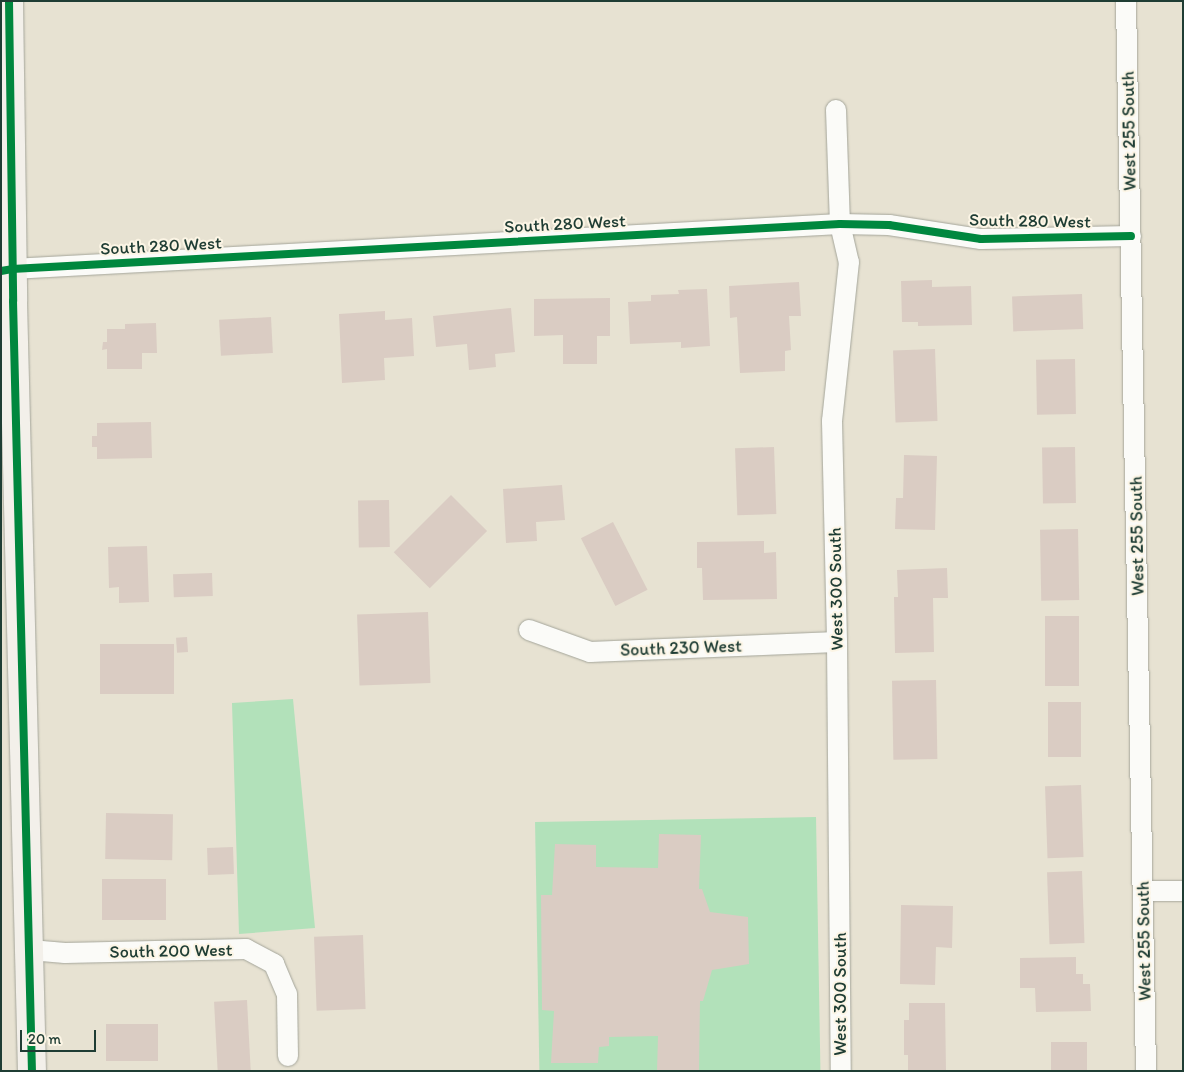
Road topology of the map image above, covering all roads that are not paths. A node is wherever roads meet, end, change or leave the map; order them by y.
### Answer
1 (9, 1) edge
2 (1126, 1) edge
3 (836, 110) dead end
4 (840, 224) junction
5 (1131, 236) junction
6 (7, 270) edge
7 (529, 630) dead end
8 (837, 642) junction
9 (1144, 891) junction
10 (1183, 891) edge
11 (30, 950) junction
12 (288, 1056) dead end
13 (32, 1071) edge
14 (841, 1071) edge
15 (1146, 1071) edge

1 - 6 street
2 - 5 street, West 255 South
3 - 4 street, West 300 South
4 - 5 street, South 280 West
4 - 6 street, South 280 West
4 - 8 street, West 300 South
5 - 9 street, West 255 South
6 - 11 street
7 - 8 street, South 230 West
8 - 14 street, West 300 South
9 - 10 street
9 - 15 street, West 255 South
11 - 12 street, South 200 West
11 - 13 street

